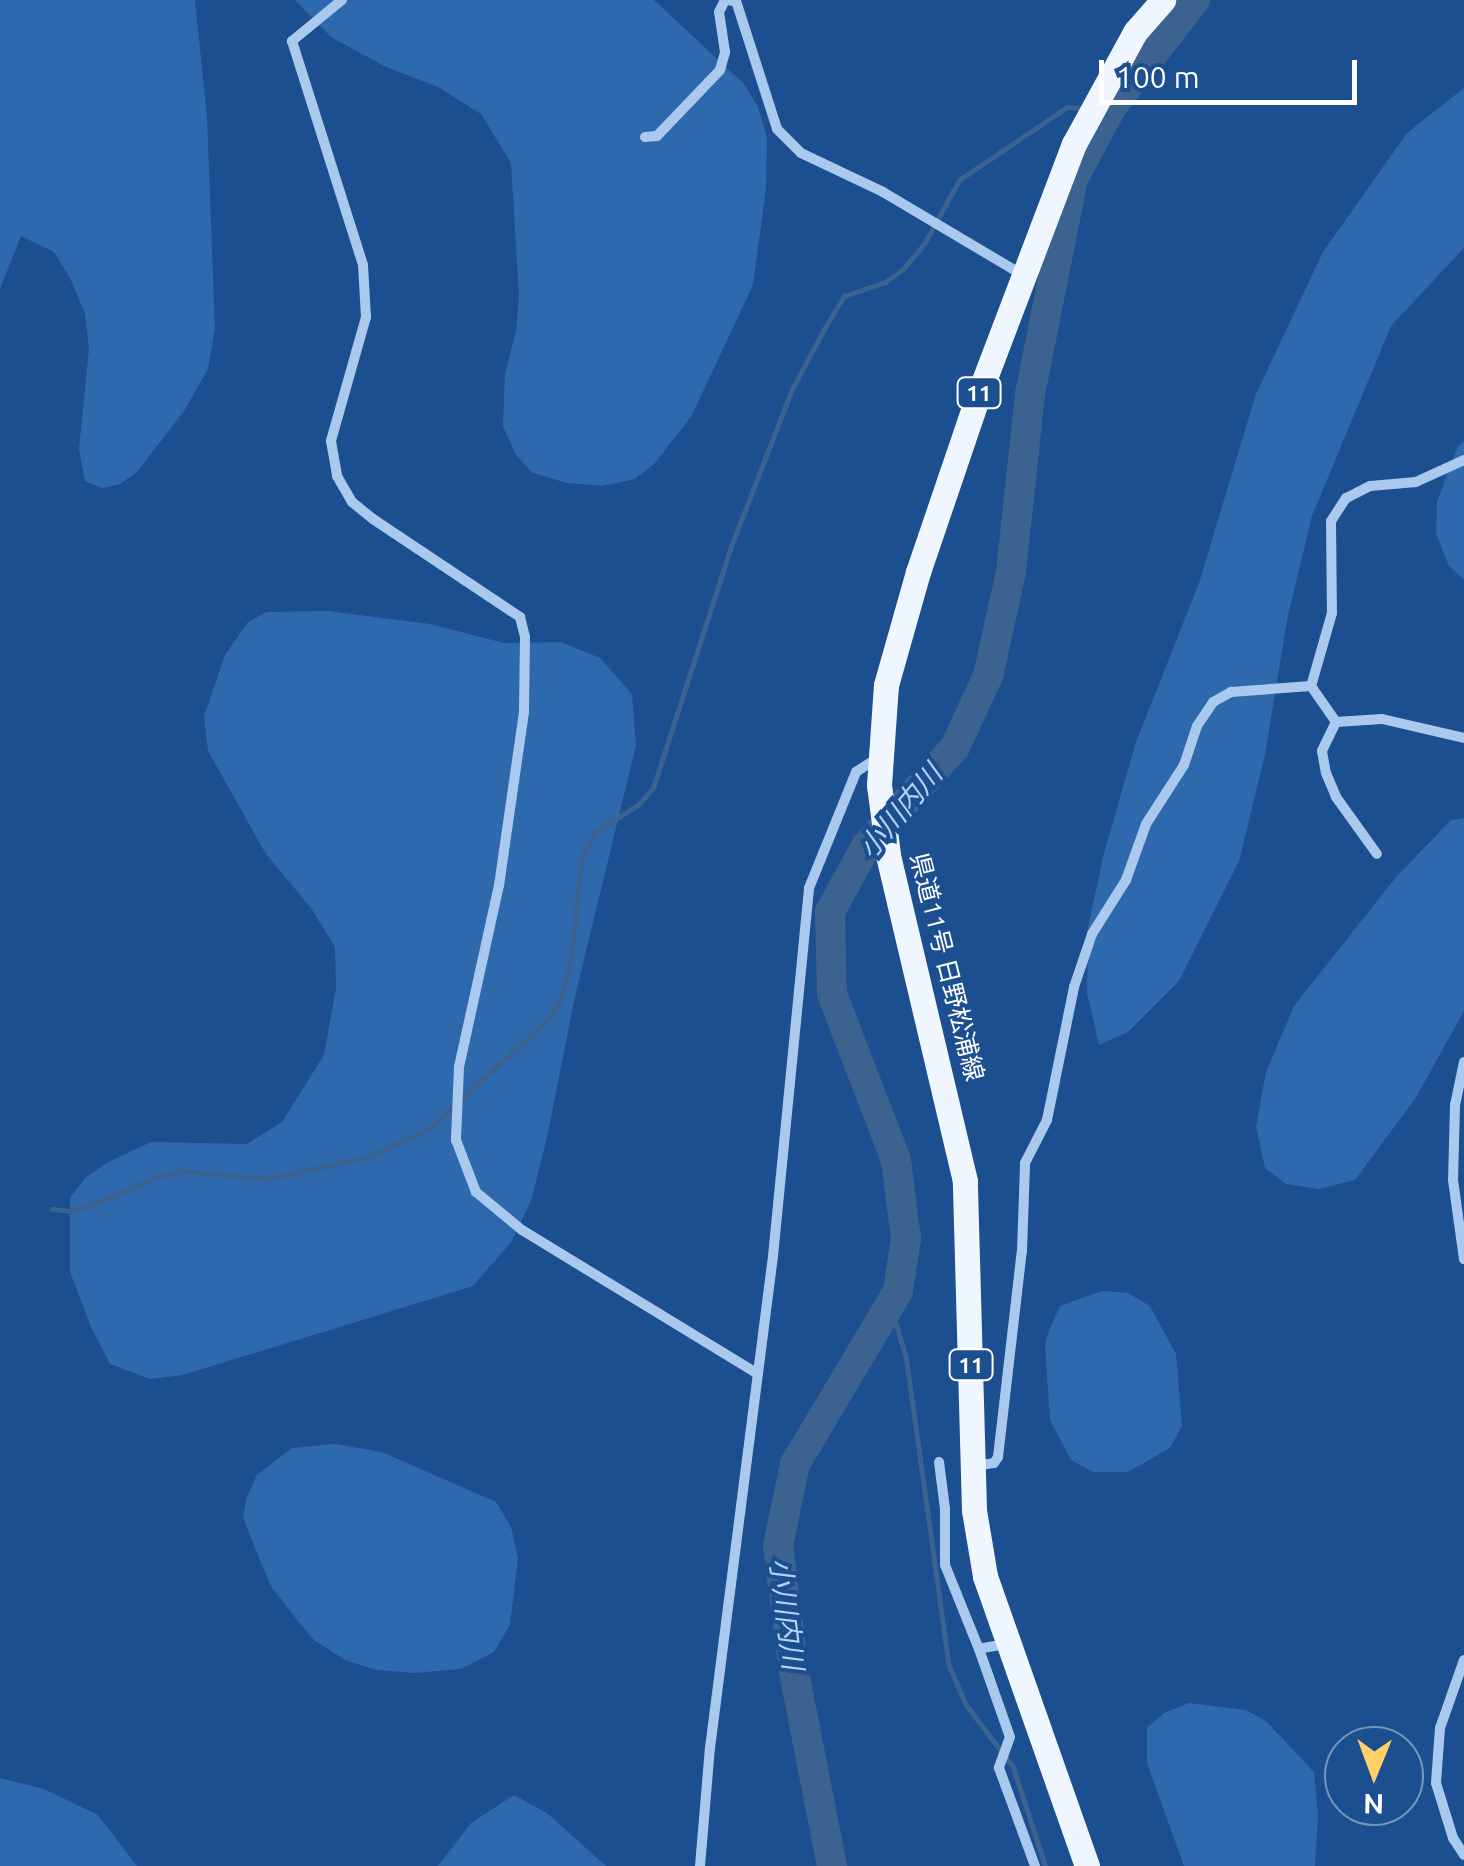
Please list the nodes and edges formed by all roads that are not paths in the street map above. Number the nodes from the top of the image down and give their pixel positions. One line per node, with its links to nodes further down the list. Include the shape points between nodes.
1 (342, 0): 13 (street, via 292,40 362,265 366,317 330,441 337,476 352,502 374,519 520,616 525,637 524,712 499,884 458,1068 456,1140 476,1192 522,1230)
2 (1163, 0): 4 (main road, 県道11号 日野松浦線 / 11, via 1135,32 1096,98)
3 (645, 137): 4 (street, via 656,136 720,70 720,12 726,0 736,2 776,129 801,153 883,192)
4 (1024, 276): 9 (main road, 県道11号 日野松浦線 / 11, via 918,572 886,685)
5 (1464, 460): 6 (street, via 1416,482 1370,486 1346,498 1330,521 1332,613)
6 (1311, 686): 7 (street); 15 (street, via 1231,692 1213,702 1146,824 1126,880 1092,934 1074,987 1047,1120 1025,1164 998,1457)
7 (1336, 722): 8 (street, via 1382,719); 10 (street, via 1322,751 1326,773)
8 (1464, 738)
9 (880, 756): 13 (street, via 856,772 809,888); 15 (main road, 県道11号 日野松浦線 / 11, via 888,854 965,1181)
10 (1377, 854)
11 (1464, 1062): 12 (street, via 1453,1180)
12 (1464, 1259)
13 (758, 1374): 20 (street)
14 (938, 1462): 17 (street, via 946,1565)
15 (973, 1466): 16 (main road, 県道11号 日野松浦線 / 11, via 985,1576)
16 (1006, 1644): 17 (street); 22 (main road, 県道11号 日野松浦線 / 11)
17 (980, 1649): 21 (street, via 1010,1737 998,1768)
18 (1464, 1660): 19 (street, via 1440,1728 1436,1783 1452,1838)
19 (1464, 1854)
20 (700, 1866)
21 (1035, 1866)
22 (1087, 1866)

